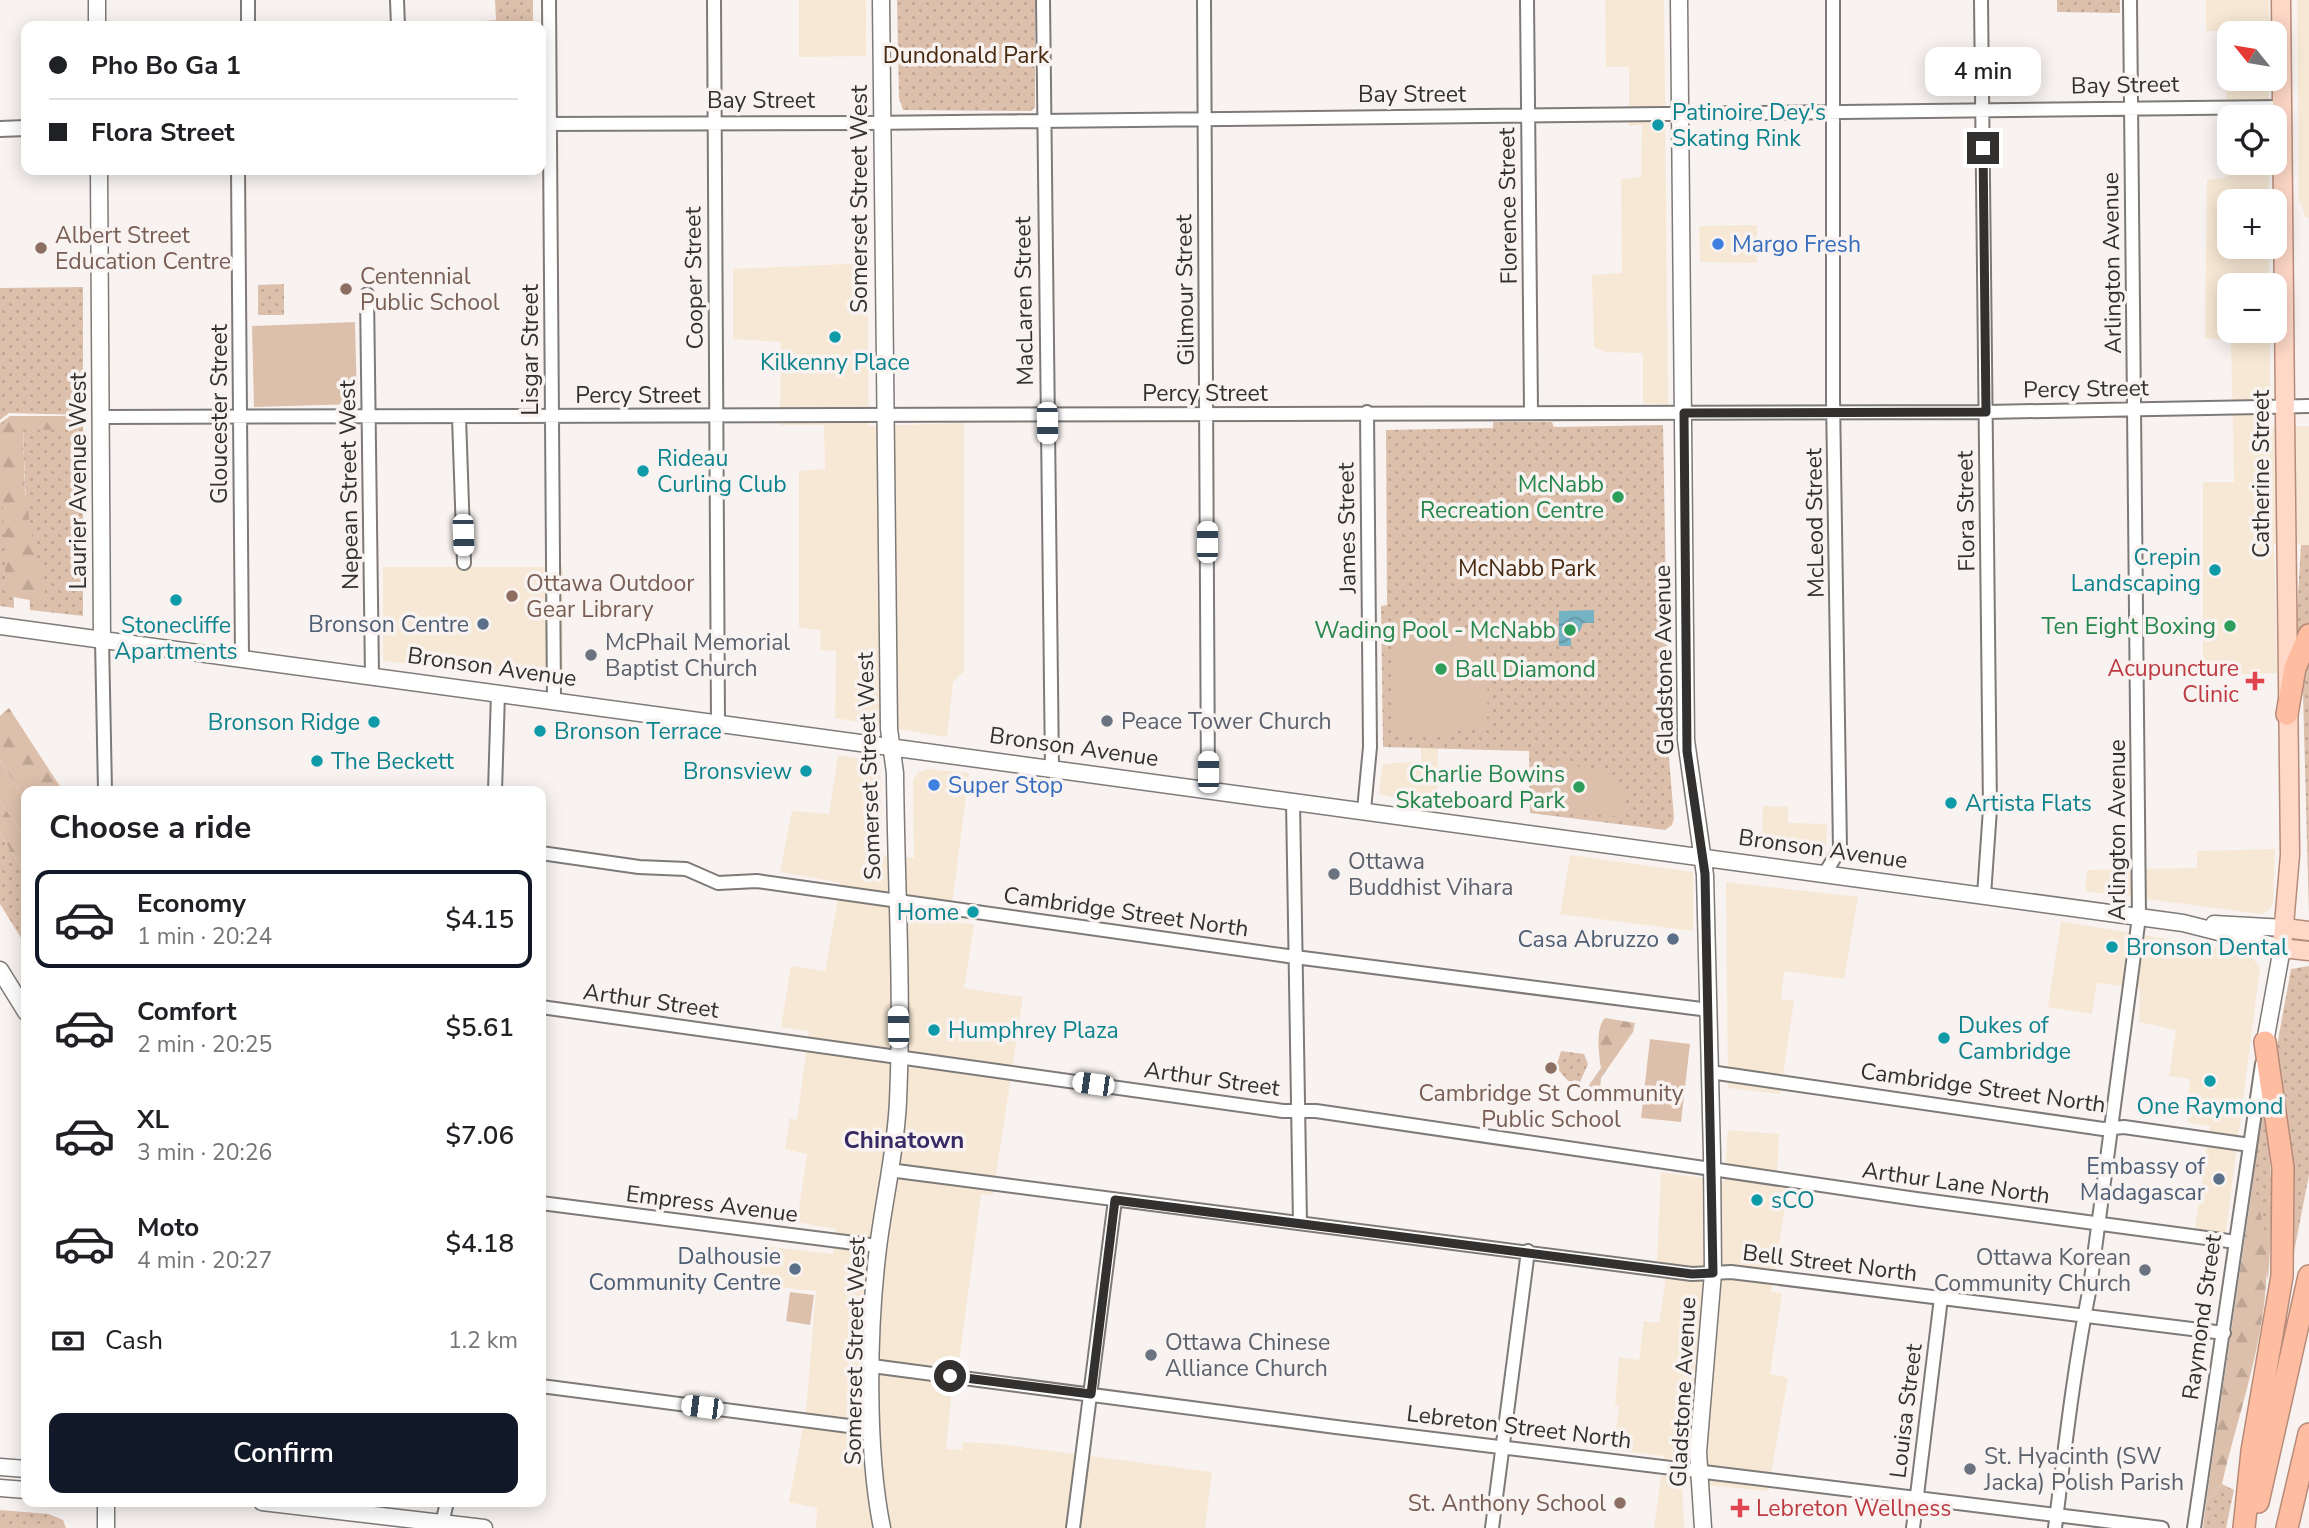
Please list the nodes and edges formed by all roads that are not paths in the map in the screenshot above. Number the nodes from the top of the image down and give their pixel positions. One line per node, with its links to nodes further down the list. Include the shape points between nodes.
1 (97, 0): 15 (main road)
2 (248, 0): 16 (street)
3 (397, 0): 17 (street)
4 (549, 0): 18 (street, Lisgar Street)
5 (713, 0): 28 (street, Cooper Street)
6 (881, 0): 29 (main road, Somerset Street West)
7 (1043, 0): 27 (street, MacLaren Street)
8 (1204, 0): 26 (street, Gilmour Street)
9 (1527, 0): 25 (street, Florence Street)
10 (1679, 0): 23 (main road, Gladstone Avenue)
11 (1833, 0): 24 (street, McLeod Street)
12 (1981, 0): 22 (street, Flora Street)
13 (2130, 0): 21 (street, Arlington Avenue)
14 (2281, 0): 19 (main road, Catherine Street)
15 (97, 21)
16 (248, 21)
17 (398, 21)
18 (546, 93)
19 (2283, 105)
20 (2217, 107): 21 (street, Bay Street)
21 (2131, 108): 22 (street, Bay Street); 39 (street, Arlington Avenue)
22 (1982, 110): 24 (street, Bay Street); 44 (street, Flora Street)
23 (1681, 112): 24 (street, Bay Street); 25 (street, Bay Street); 45 (main road, Gladstone Avenue)
24 (1834, 112): 43 (street, McLeod Street)
25 (1527, 116): 26 (street, Bay Street); 40 (street, Florence Street)
26 (1204, 119): 27 (street, Bay Street); 46 (street, Gilmour Street)
27 (1043, 121): 29 (street, Bay Street); 48 (street, MacLaren Street)
28 (714, 123): 29 (street, Bay Street); 30 (street, Bay Street); 49 (street, Cooper Street)
29 (882, 123): 47 (main road, Somerset Street West)
30 (546, 124)
31 (21, 128): 32 (street)
32 (0, 129)
33 (546, 166): 53 (street, Lisgar Street)
34 (99, 175): 50 (main road, Laurier Avenue West)
35 (238, 175): 54 (street, Gloucester Street)
36 (2283, 175): 41 (main road, Catherine Street)
37 (366, 294): 51 (street, Nepean Street West)
38 (2309, 406): 41 (street, Percy Street)
39 (2135, 409): 41 (street, Percy Street); 44 (street, Percy Street); 77 (street, Arlington Avenue)
40 (1531, 411): 42 (street, Percy Street); 45 (street, Percy Street)
41 (2285, 411): 63 (main road, Catherine Street)
42 (1367, 412): 46 (street, Percy Street); 71 (street, James Street, via 1370,747)
43 (1834, 412): 44 (street, Percy Street); 45 (street, Percy Street); 74 (street, McLeod Street, via 1840,849)
44 (1986, 412): 75 (street, Flora Street, via 1990,808)
45 (1684, 413): 73 (main road, Gladstone Avenue, via 1687,760)
46 (1206, 414): 48 (street, Percy Street); 69 (street, Gilmour Street)
47 (883, 415): 48 (street, Percy Street); 49 (street, Percy Street); 65 (main road, Somerset Street West)
48 (1047, 415): 66 (street, MacLaren Street)
49 (718, 416): 53 (street, Percy Street); 64 (street, Cooper Street)
50 (100, 417): 54 (street, Percy Street); 58 (main road, Laurier Avenue West)
51 (370, 417): 52 (street, Percy Street); 54 (street, Percy Street); 60 (street, Nepean Street West)
52 (459, 417): 53 (street, Percy Street); 55 (street)
53 (552, 417): 62 (street, Lisgar Street)
54 (240, 418): 59 (street, Gloucester Street)
55 (464, 562)
56 (0, 626): 58 (main road, Bronson Avenue)
57 (2309, 635): 63 (highway, via 2295,668)
58 (102, 639): 59 (main road, Bronson Avenue); 67 (street, Laurier Avenue West)
59 (242, 658): 60 (main road, Bronson Avenue)
60 (372, 676): 61 (main road, Bronson Avenue)
61 (498, 693): 62 (main road, Bronson Avenue); 68 (street)
62 (554, 701): 64 (main road, Bronson Avenue)
63 (2287, 714): 79 (main road, Catherine Street, via 2290,855)
64 (718, 723): 65 (main road, Bronson Avenue)
65 (890, 746): 66 (main road, Bronson Avenue); 76 (main road, Somerset Street West, via 895,772)
66 (1052, 769): 69 (main road, Bronson Avenue)
67 (105, 786)
68 (495, 786)
69 (1208, 790): 70 (main road, Bronson Avenue)
70 (1293, 802): 71 (main road, Bronson Avenue); 83 (street)
71 (1364, 810): 73 (main road, Bronson Avenue)
72 (546, 854): 76 (street, Cambridge Street North, via 686,869 712,881 757,881)
73 (1703, 857): 74 (main road, Bronson Avenue); 87 (main road, Gladstone Avenue)
74 (1825, 873): 75 (main road, Bronson Avenue)
75 (1984, 895): 77 (main road, Bronson Avenue)
76 (895, 901): 83 (street, Cambridge Street North); 89 (main road, Somerset Street West)
77 (2139, 917): 78 (main road, Bronson Avenue); 92 (street, Arlington Avenue)
78 (2183, 923): 79 (main road, Bronson Avenue); 81 (main road, Bronson Avenue)
79 (2285, 928): 80 (main road, Bronson Avenue); 81 (main road, Catherine Street)
80 (2309, 931)
81 (2282, 947): 82 (main road, Bronson Avenue); 88 (main road, Raymond Street)
82 (2309, 951)
83 (1295, 957): 87 (street, Cambridge Street North); 91 (street)
84 (0, 970): 85 (main road)
85 (21, 1004)
86 (546, 1008): 89 (street, Arthur Street)
87 (1709, 1010): 90 (main road, Gladstone Avenue)
88 (2265, 1042): 93 (street, Raymond Street); 135 (highway, via 2283,1168 2282,1276 2252,1451)
89 (898, 1056): 91 (street, Arthur Street); 95 (main road, Somerset Street West)
90 (1710, 1072): 92 (street, Cambridge Street North); 94 (main road, Gladstone Avenue)
91 (1301, 1110): 94 (street, Arthur Street); 98 (street)
92 (2113, 1127): 93 (street, Cambridge Street North); 99 (street, Arlington Avenue)
93 (2250, 1145): 100 (street, Raymond Street)
94 (1712, 1169): 99 (street, Arthur Lane North); 103 (main road, Gladstone Avenue)
95 (889, 1170): 96 (street, Bell Street North); 101 (main road, Somerset Street West)
96 (1115, 1200): 98 (street, Bell Street North); 110 (street)
97 (546, 1204): 101 (street, Empress Avenue)
98 (1300, 1223): 102 (street, Bell Street North)
99 (2099, 1223): 100 (street, Arthur Lane North); 106 (street, Arlington Avenue)
100 (2236, 1242): 107 (street, Raymond Street)
101 (878, 1246): 108 (main road, Somerset Street West)
102 (1528, 1251): 103 (street, Bell Street North); 113 (street)
103 (1713, 1273): 105 (street, Bell Street North); 116 (main road, Gladstone Avenue)
104 (2309, 1276): 136 (highway)
105 (1941, 1298): 106 (street, Bell Street North); 119 (street, Louisa Street)
106 (2084, 1317): 107 (street, Bell Street North); 123 (street, Arlington Avenue)
107 (2224, 1334): 134 (street, Raymond Street)
108 (872, 1366): 110 (street, Lebreton Street North); 111 (main road, Somerset Street West)
109 (546, 1387): 111 (street)
110 (1091, 1394): 113 (street, Lebreton Street North); 128 (street)
111 (872, 1429): 127 (main road, Somerset Street West, via 874,1479)
112 (2309, 1434): 137 (highway)
113 (1503, 1446): 116 (street, Lebreton Street North); 129 (street)
114 (0, 1467): 115 (main road)
115 (21, 1469)
116 (1698, 1470): 119 (street, Lebreton Street North); 130 (main road, Gladstone Avenue)
117 (0, 1488): 118 (main road)
118 (21, 1490)
119 (1917, 1497): 123 (street, Lebreton Street North); 131 (street, Louisa Street)
120 (106, 1507): 125 (main road)
121 (301, 1507): 124 (main road)
122 (446, 1507): 124 (street)
123 (2056, 1514): 132 (street, Arlington Avenue); 133 (street, Lebreton Street North)
124 (442, 1525): 126 (main road)
125 (106, 1528)
126 (484, 1528)
127 (883, 1528)
128 (1073, 1528)
129 (1492, 1528)
130 (1703, 1528)
131 (1913, 1528)
132 (2054, 1528)
133 (2162, 1528)
134 (2194, 1528)
135 (2244, 1528)
136 (2252, 1528)
137 (2287, 1528)

